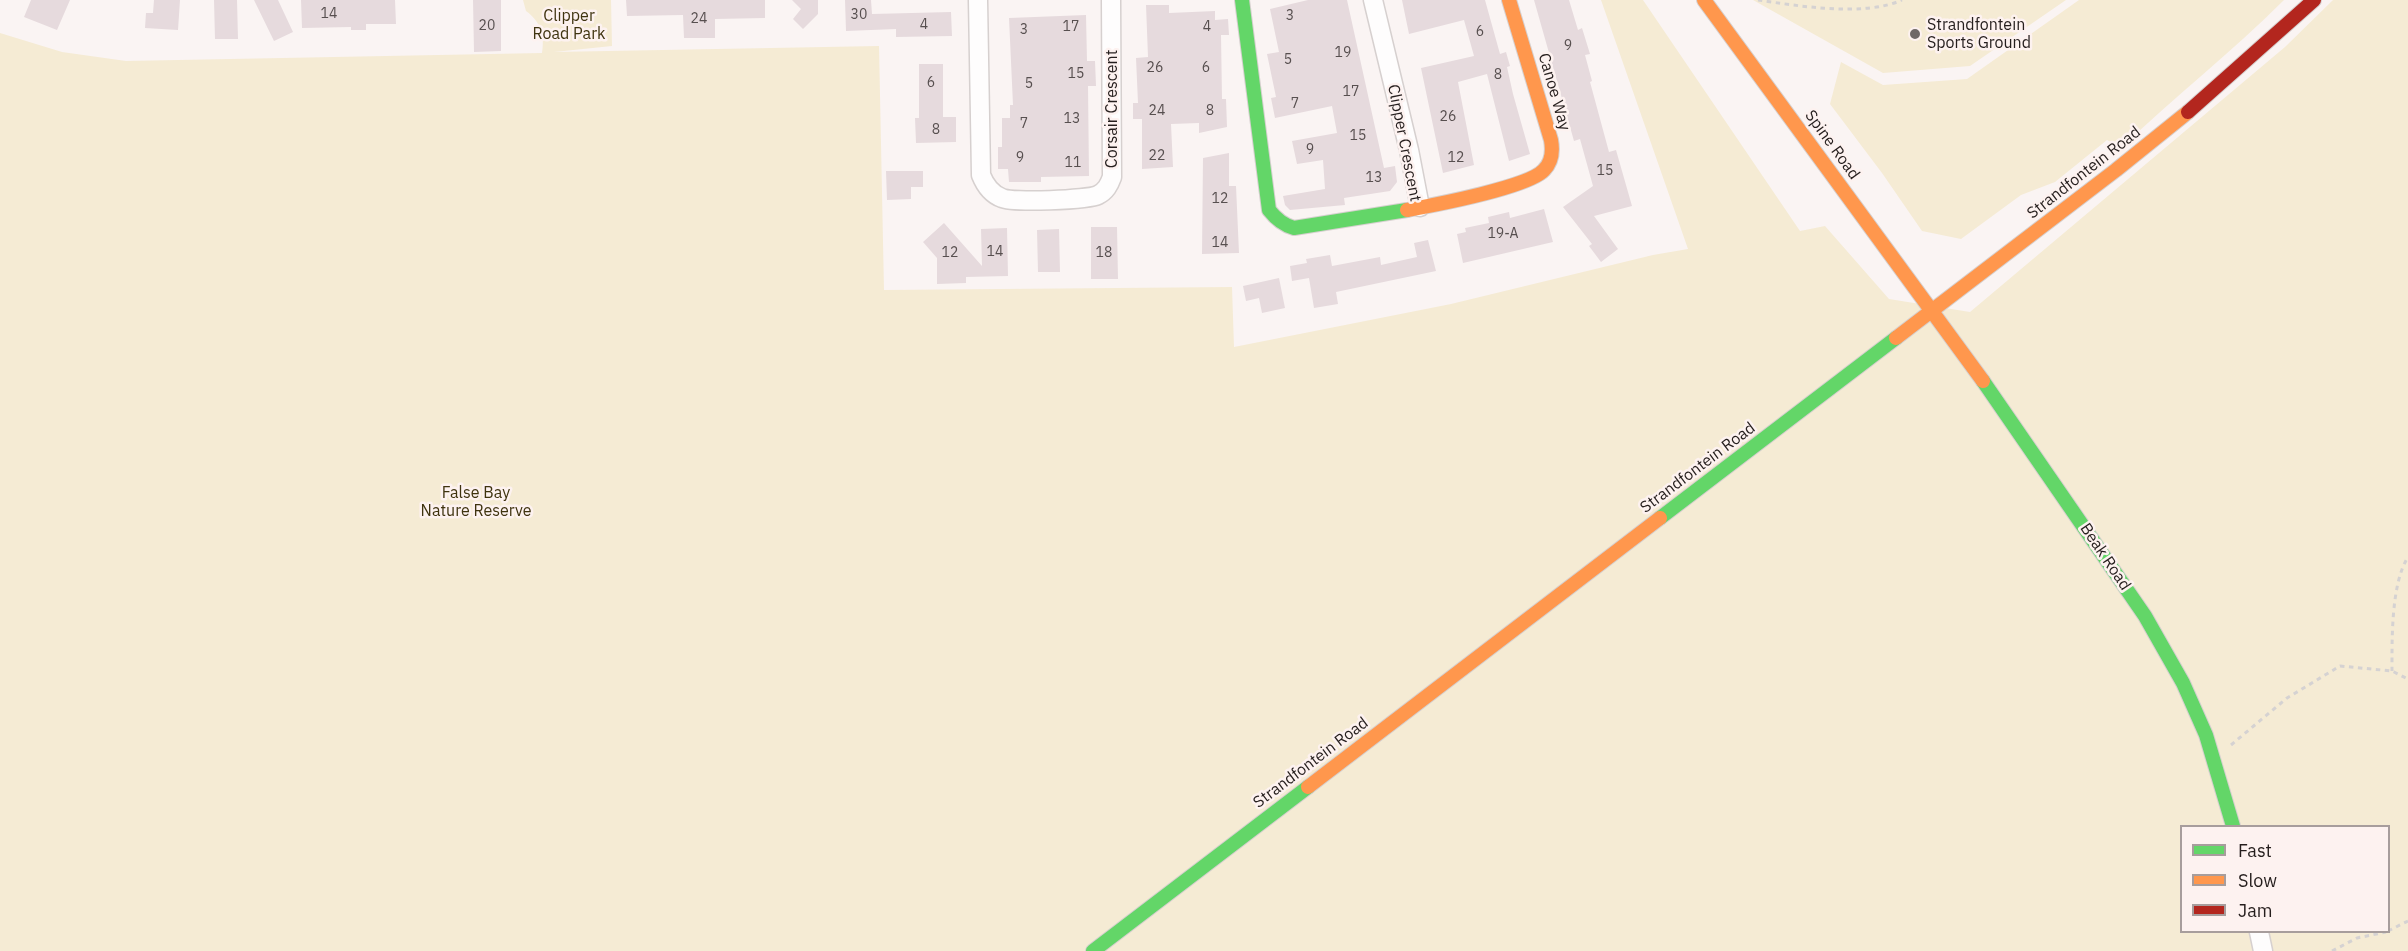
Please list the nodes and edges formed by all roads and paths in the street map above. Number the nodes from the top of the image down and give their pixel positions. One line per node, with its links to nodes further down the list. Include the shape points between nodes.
1 (978, 0): 2 (street, Corsair Crescent, via 981,175 992,193 1006,200 1091,198 1109,184)
2 (1111, 0)
3 (1242, 0): 10 (main road, Clipper Crescent, via 1269,210 1275,219 1294,228)
4 (1373, 0): 10 (street, Clipper Crescent)
5 (1509, 0): 10 (main road, Canoe Way, via 1551,140 1552,160 1544,173 1536,177 1464,199)
6 (1704, 0): 11 (main road, Spine Road)
7 (1758, 0): 8 (path, via 1814,8 1887,7)
8 (1902, 0)
9 (2314, 0): 11 (main road, Strandfontein Road, via 2184,116)
10 (1420, 207)
11 (1933, 310): 15 (main road, Beak Road, via 2145,616 2183,683); 21 (main road, Strandfontein Road)
12 (2408, 557): 13 (path, via 2402,567 2392,624)
13 (2392, 671): 14 (path); 15 (path, via 2340,666 2287,698)
14 (2408, 679)
15 (2214, 759): 16 (main road, Beak Road)
16 (2233, 825)
17 (2408, 921): 18 (path)
18 (2390, 930)
19 (2259, 933): 22 (street)
20 (2380, 933): 23 (path)
21 (1093, 951)
22 (2263, 951)
23 (2332, 951)

